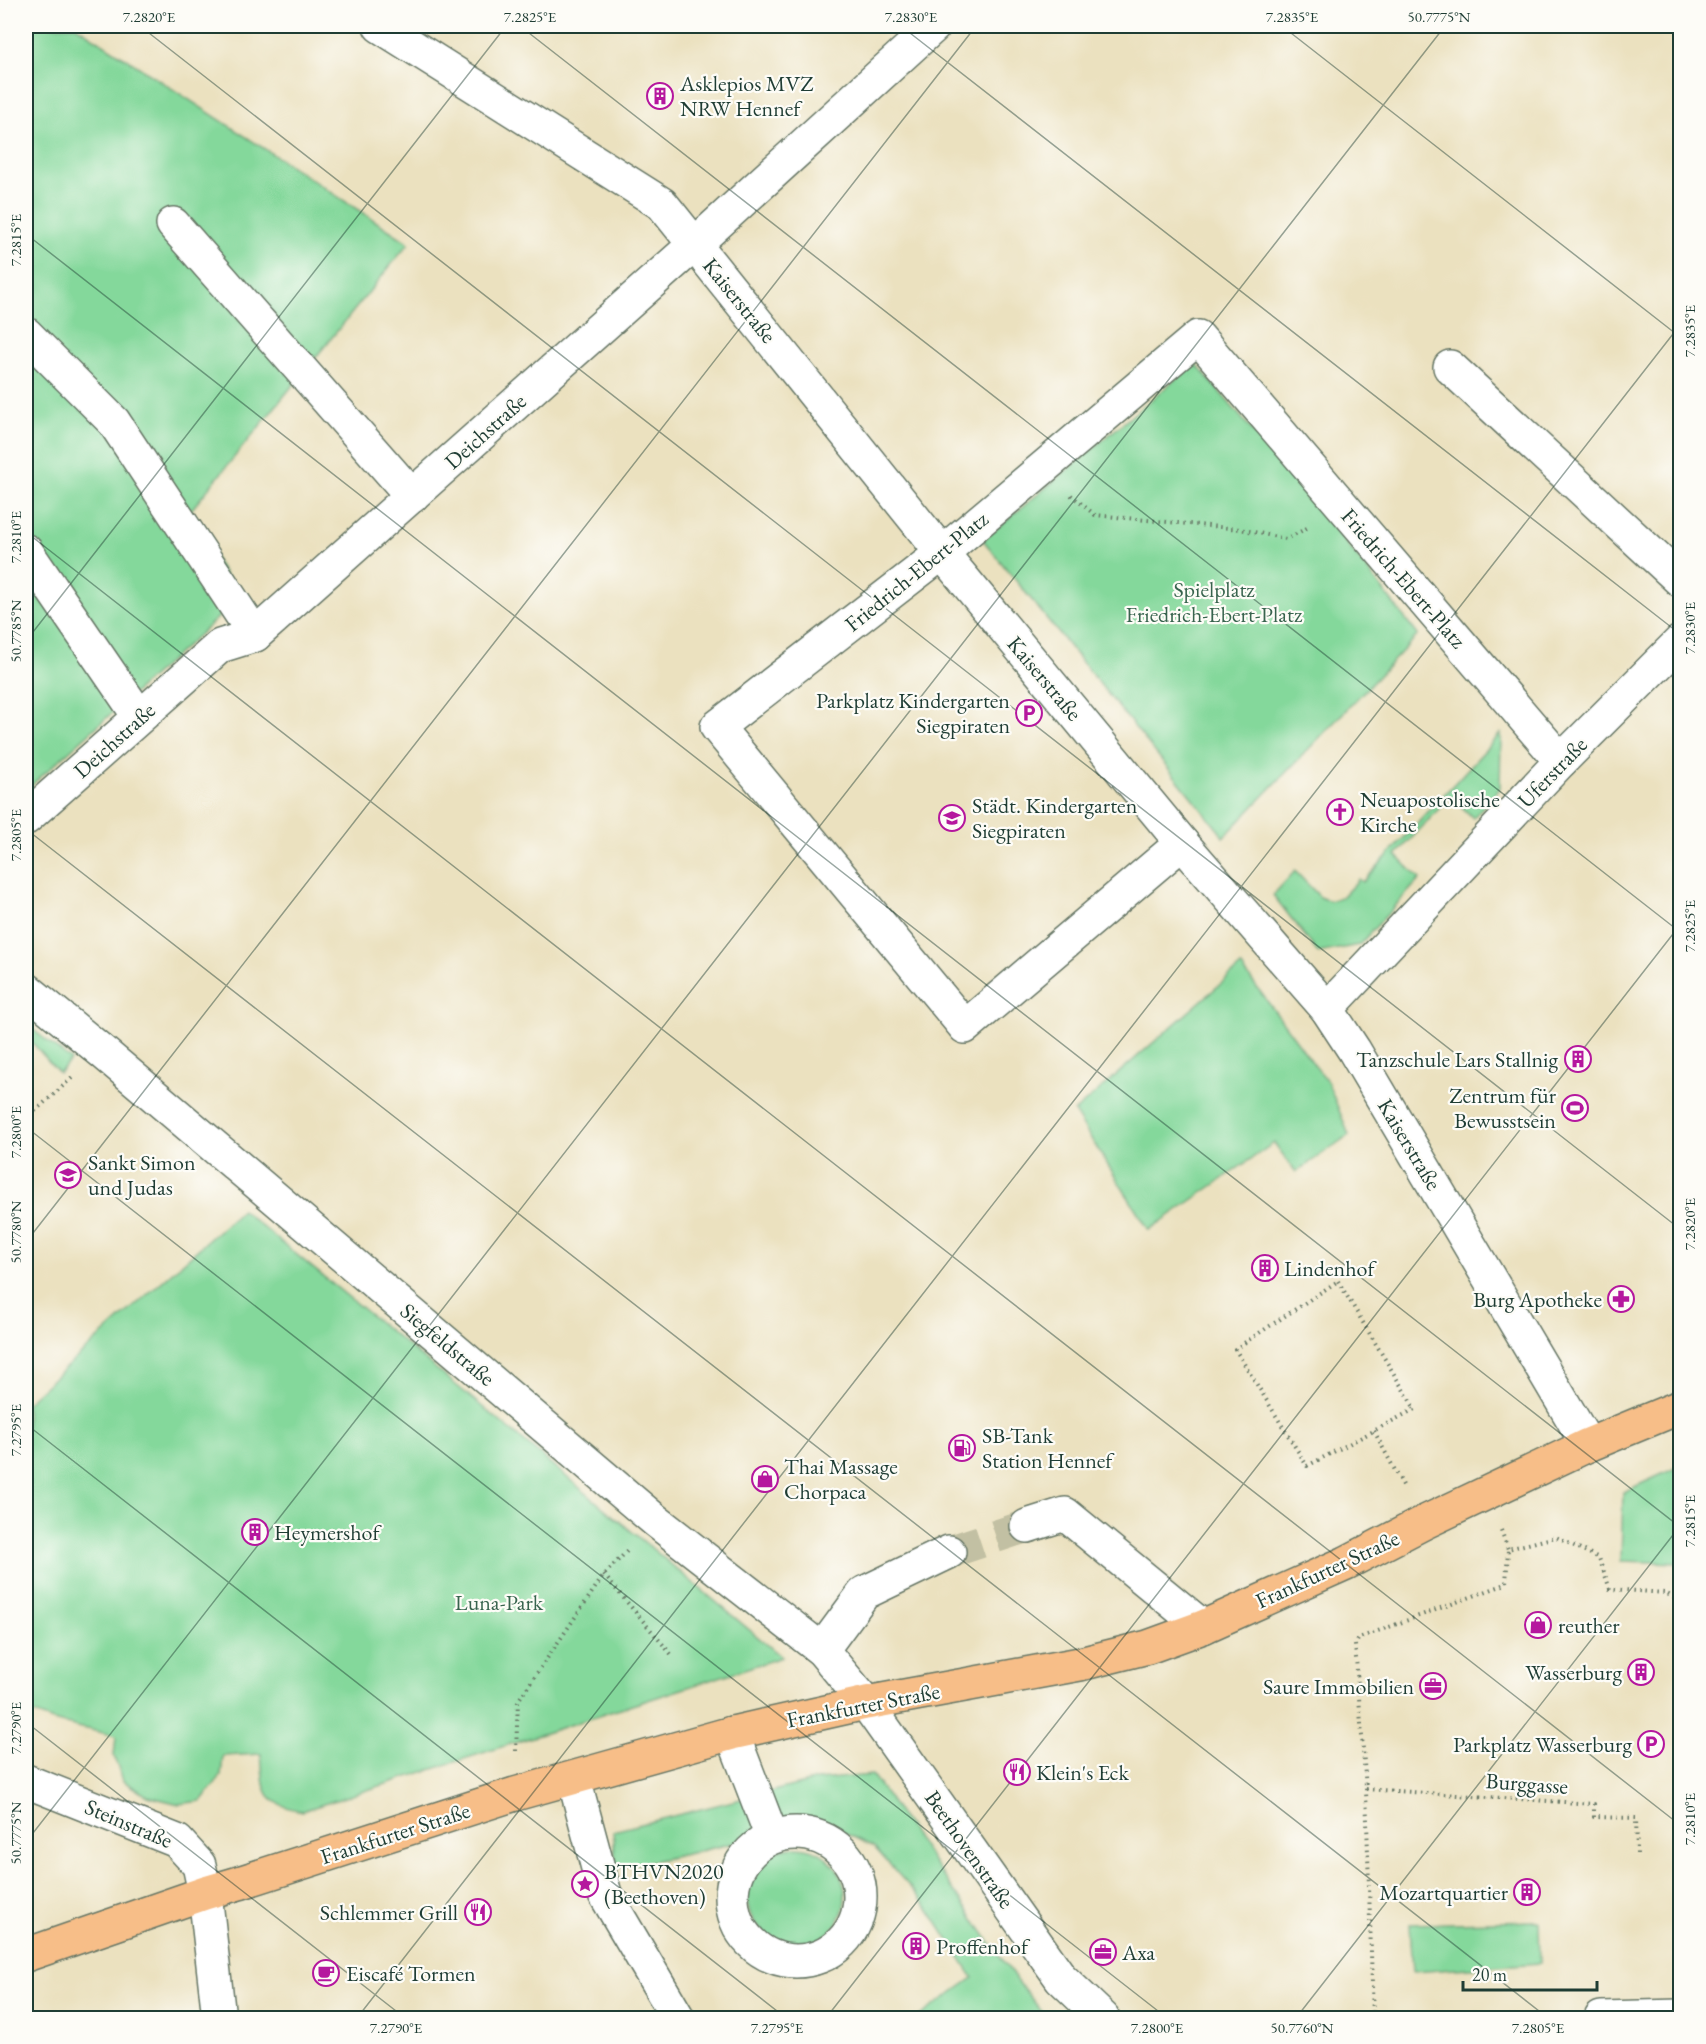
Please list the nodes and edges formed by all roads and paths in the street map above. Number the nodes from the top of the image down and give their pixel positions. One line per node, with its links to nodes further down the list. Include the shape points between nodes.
1 (380, 26): 4 (street, Kaiserstraße, via 662,204)
2 (934, 26): 4 (street, Deichstraße)
3 (172, 224): 8 (street)
4 (695, 244): 8 (street, Deichstraße); 11 (street, Kaiserstraße)
5 (26, 334): 13 (street, via 114,422)
6 (1450, 367): 12 (street)
7 (1040, 470): 9 (path, via 1095,515 1240,528 1286,539); 11 (street, Friedrich-Ebert-Platz); 16 (street, Friedrich-Ebert-Platz, via 1198,337)
8 (412, 496): 13 (street, Deichstraße)
9 (1317, 523)
10 (26, 551): 15 (street)
11 (942, 553): 18 (street, Kaiserstraße); 18 (street, Friedrich-Ebert-Platz, via 717,727 965,1027)
12 (1680, 580)
13 (255, 634): 15 (street, Deichstraße, via 220,646)
14 (1680, 642): 16 (street, Uferstraße)
15 (139, 716): 17 (street, Deichstraße)
16 (1561, 761): 20 (street, Uferstraße)
17 (26, 818)
18 (1182, 843): 20 (street, Kaiserstraße)
19 (26, 989): 21 (street, Siegfeldstraße)
20 (1327, 1009): 25 (street, Kaiserstraße)
21 (105, 1054): 22 (path); 26 (street, Siegfeldstraße)
22 (26, 1119)
23 (1680, 1407): 25 (main road, Frankfurter Straße)
24 (1374, 1431): 24 (path, via 1415,1409 1338,1281 1235,1349 1308,1466); 27 (path)
25 (1588, 1445): 27 (main road, Frankfurter Straße)
26 (656, 1521): 30 (path); 33 (street, Siegfeldstraße)
27 (1423, 1523): 32 (main road, Frankfurter Straße, via 1346,1563)
28 (1027, 1526): 32 (street, via 1065,1514)
29 (949, 1552): 33 (street, via 864,1593)
30 (604, 1575): 34 (path); 40 (path, via 518,1701)
31 (1680, 1600): 39 (path, via 1665,1593 1610,1589 1599,1558 1556,1537 1508,1549 1506,1584 1359,1638 1355,1645)
32 (1203, 1626): 35 (main road, Frankfurter Straße, via 1148,1647 1080,1664)
33 (822, 1650): 35 (street, Siegfeldstraße)
34 (671, 1654)
35 (866, 1703): 36 (main road, Frankfurter Straße); 48 (street, Beethovenstraße, via 1061,1978)
36 (732, 1732): 37 (main road, Frankfurter Straße); 41 (street)
37 (574, 1779): 40 (main road, Frankfurter Straße); 47 (street, via 605,1894)
38 (26, 1781): 43 (street, Steinstraße, via 177,1842 199,1865)
39 (1366, 1789): 42 (path, Burggasse, via 1594,1803 1594,1817 1636,1818); 49 (path)
40 (515, 1794): 43 (main road, Frankfurter Straße)
41 (772, 1837)
42 (1637, 1854)
43 (205, 1893): 44 (main road, Frankfurter Straße); 46 (street, Steinstraße)
44 (26, 1955)
45 (1680, 2016): 50 (street)
46 (219, 2019)
47 (678, 2019)
48 (1102, 2019)
49 (1373, 2019)
50 (1601, 2019)

